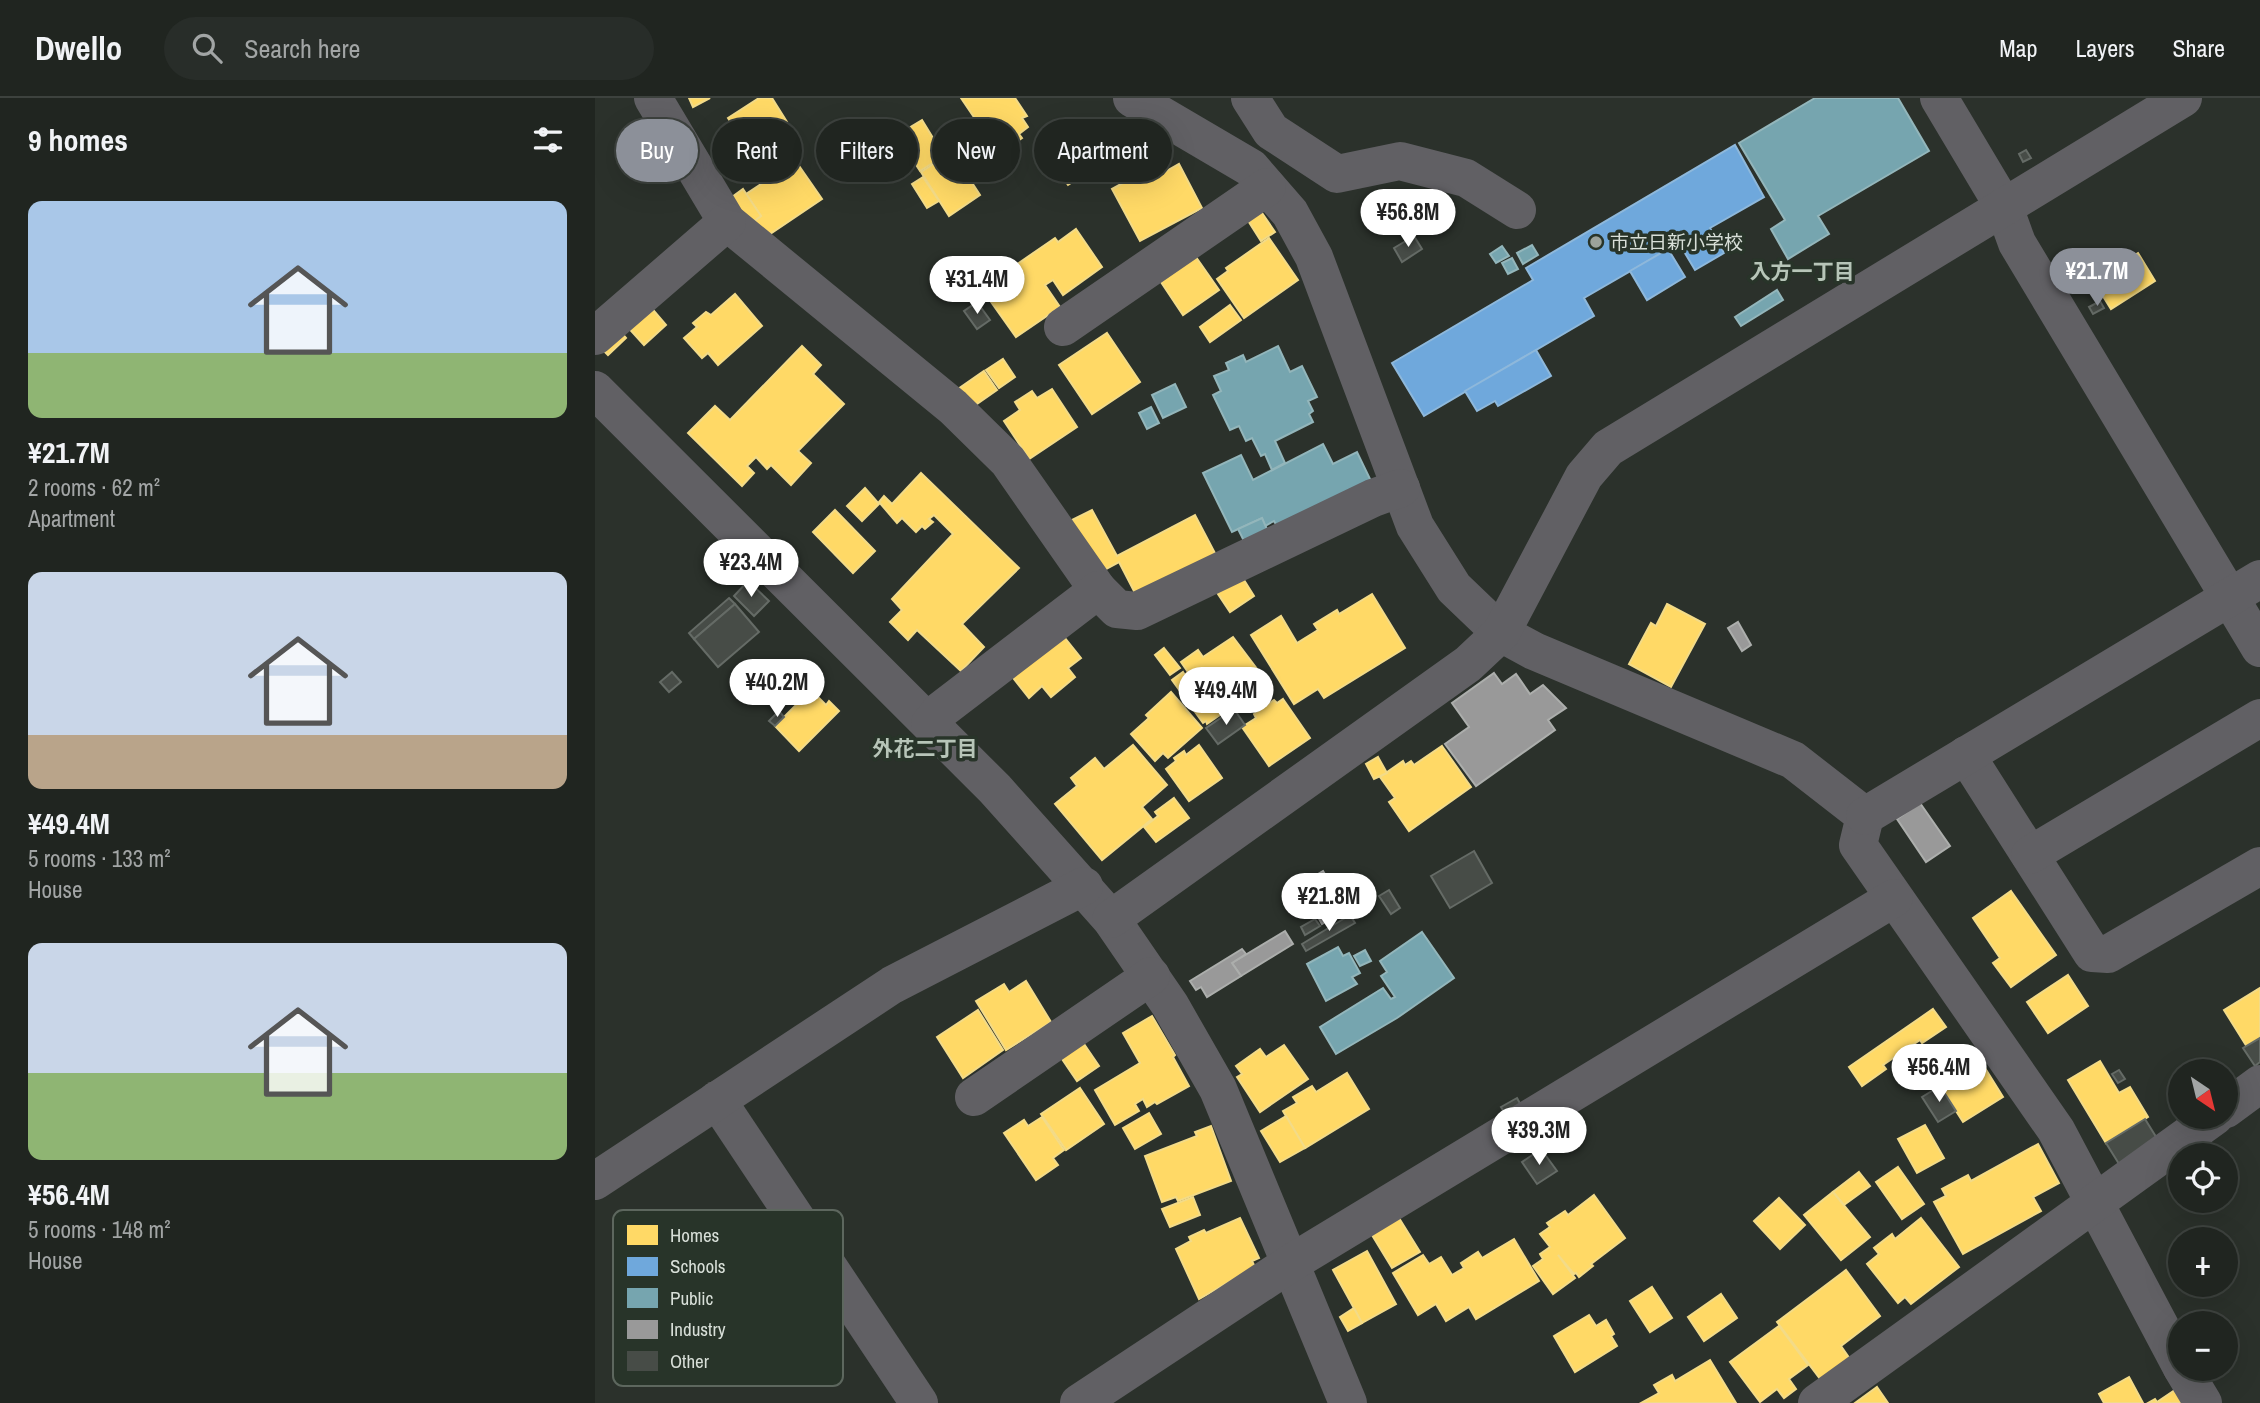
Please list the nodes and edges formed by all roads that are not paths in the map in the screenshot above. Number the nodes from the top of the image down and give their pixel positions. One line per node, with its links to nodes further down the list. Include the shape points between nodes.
1 (653, 98): 10 (street)
2 (1132, 98): 7 (street, via 1251,168)
3 (1250, 98): 6 (street, via 1271,131)
4 (1939, 98): 8 (street)
5 (2183, 98): 8 (street)
6 (1337, 174): 7 (street); 9 (street, via 1400,161 1466,178)
7 (1277, 198): 11 (street); 14 (street, via 1314,257)
8 (2004, 207): 15 (street, via 2017,243); 17 (street, via 1608,448 1584,476)
9 (1517, 210)
10 (727, 222): 12 (street); 16 (street, via 953,407 1008,461)
11 (1063, 327)
12 (595, 336)
13 (595, 390): 20 (street)
14 (1401, 488): 16 (street, via 1137,611 1117,608); 17 (street, via 1415,526 1454,588)
15 (2245, 589): 18 (street); 21 (street)
16 (1098, 590): 20 (street, via 941,710)
17 (1501, 633): 22 (street, via 1793,760); 27 (street, via 1468,664)
18 (2260, 648)
19 (2260, 718): 23 (street)
20 (930, 724): 25 (street)
21 (1966, 755): 22 (street); 23 (street)
22 (1865, 816): 26 (street, via 1858,845)
23 (2029, 855): 24 (street, via 2092,953 2108,954)
24 (2260, 866)
25 (1084, 886): 27 (street); 31 (street, via 892,985)
26 (1894, 898): 35 (street, via 2056,1130); 37 (street)
27 (1111, 919): 28 (street)
28 (1151, 976): 30 (street); 37 (street, via 1218,1089)
29 (2260, 1084): 32 (street)
30 (974, 1097)
31 (717, 1100): 34 (street); 36 (street)
32 (2238, 1100)
33 (2198, 1129): 35 (street)
34 (595, 1181)
35 (2096, 1205): 39 (street); 44 (street)
36 (790, 1210)
37 (1291, 1263): 42 (street); 43 (street)
38 (843, 1289): 41 (street)
39 (2168, 1342)
40 (2190, 1381): 45 (street)
41 (919, 1403)
42 (1079, 1403)
43 (1348, 1403)
44 (1817, 1403)
45 (2203, 1403)

